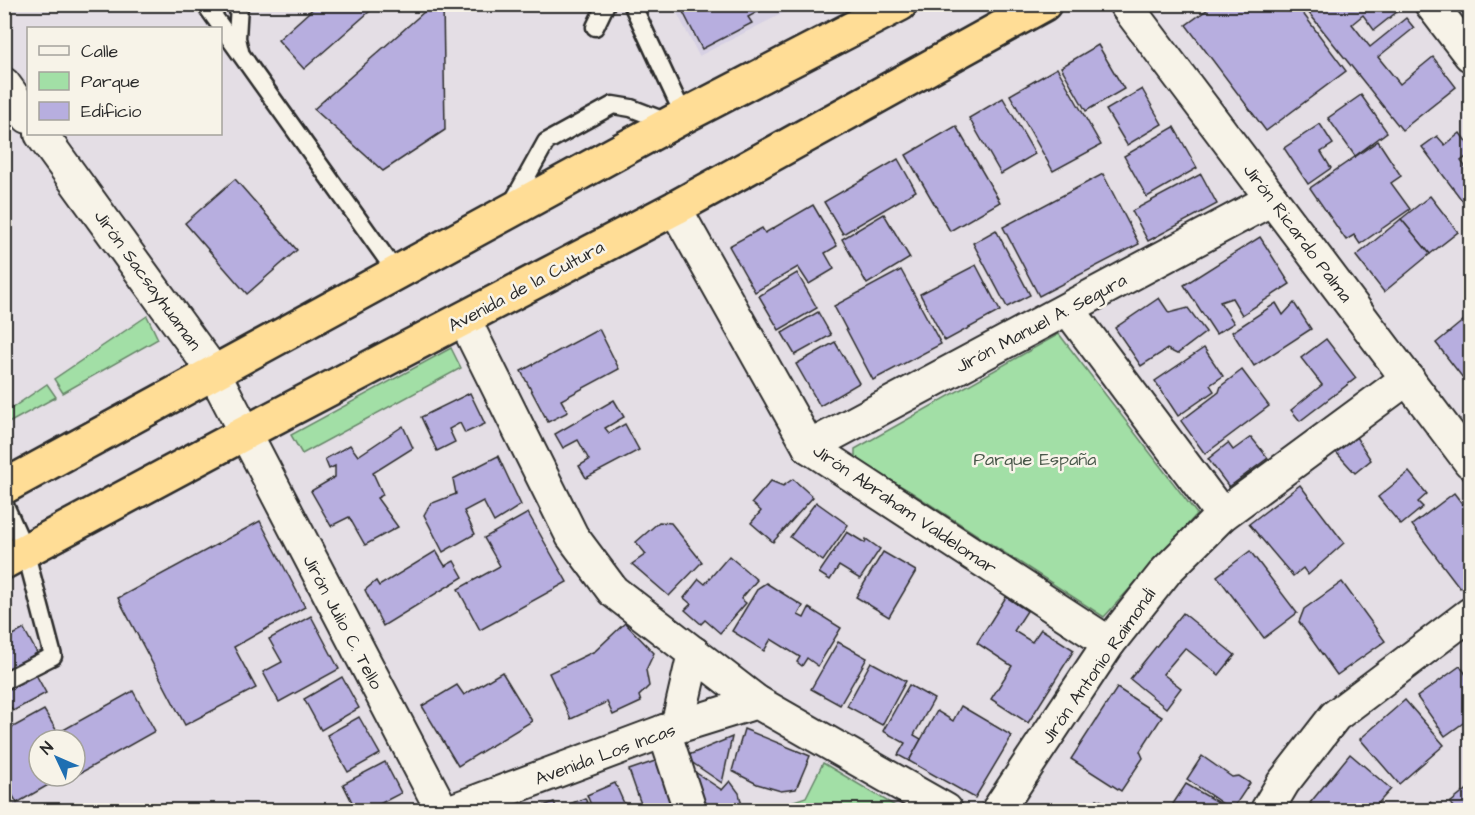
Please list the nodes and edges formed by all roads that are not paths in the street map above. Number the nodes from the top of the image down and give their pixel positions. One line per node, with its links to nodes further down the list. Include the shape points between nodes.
1 (205, 4): 9 (lane)
2 (239, 4): 12 (lane, via 237,38)
3 (606, 4): 10 (lane)
4 (632, 4): 16 (lane)
5 (900, 4): 16 (highway)
6 (1044, 4): 19 (highway, Avenida de la Cultura)
7 (1431, 4): 13 (street)
8 (1126, 5): 18 (street, Jirón Ricardo Palma)
9 (221, 27)
10 (595, 27)
11 (222, 28): 12 (lane)
12 (241, 55): 21 (lane)
13 (1470, 55)
14 (4, 84): 15 (street)
15 (27, 116)
16 (677, 120): 20 (highway); 20 (lane, via 613,105 546,142)
17 (42, 135): 24 (street, Jirón Sacsayhuaman)
18 (1272, 199): 22 (street, Jirón Manuel A. Segura); 25 (street, Jirón Ricardo Palma)
19 (675, 208): 23 (highway, Avenida de la Cultura); 27 (street, Jirón Abraham Valdelomar)
20 (507, 212): 21 (highway)
21 (396, 272): 24 (highway)
22 (1068, 309): 27 (street, Jirón Manuel A. Segura); 31 (street)
23 (464, 318): 26 (highway, Avenida de la Cultura); 35 (street, via 572,536 613,591)
24 (213, 371): 26 (street, Jirón Sacsayhuaman); 29 (highway)
25 (1408, 378): 28 (street, Jirón Ricardo Palma); 31 (street, Jirón Antonio Raimondi)
26 (245, 433): 32 (highway, Avenida de la Cultura); 39 (street, Jirón Julio C. Tello)
27 (809, 447): 34 (street, Jirón Abraham Valdelomar)
28 (1470, 462)
29 (4, 487)
30 (4, 503): 32 (lane)
31 (1222, 515): 34 (street, Jirón Antonio Raimondi, via 1167,570)
32 (15, 556): 36 (lane, via 53,656)
33 (1470, 614): 44 (street, via 1335,716)
34 (1110, 643): 43 (street, Jirón Antonio Raimondi)
35 (694, 653): 37 (street); 38 (street)
36 (4, 681)
37 (758, 702): 38 (street, Avenida Los Incas); 42 (street)
38 (671, 729): 40 (street, Avenida Los Incas); 41 (street)
39 (442, 810)
40 (453, 810)
41 (690, 810)
42 (946, 810)
43 (998, 810)
44 (1267, 810)

